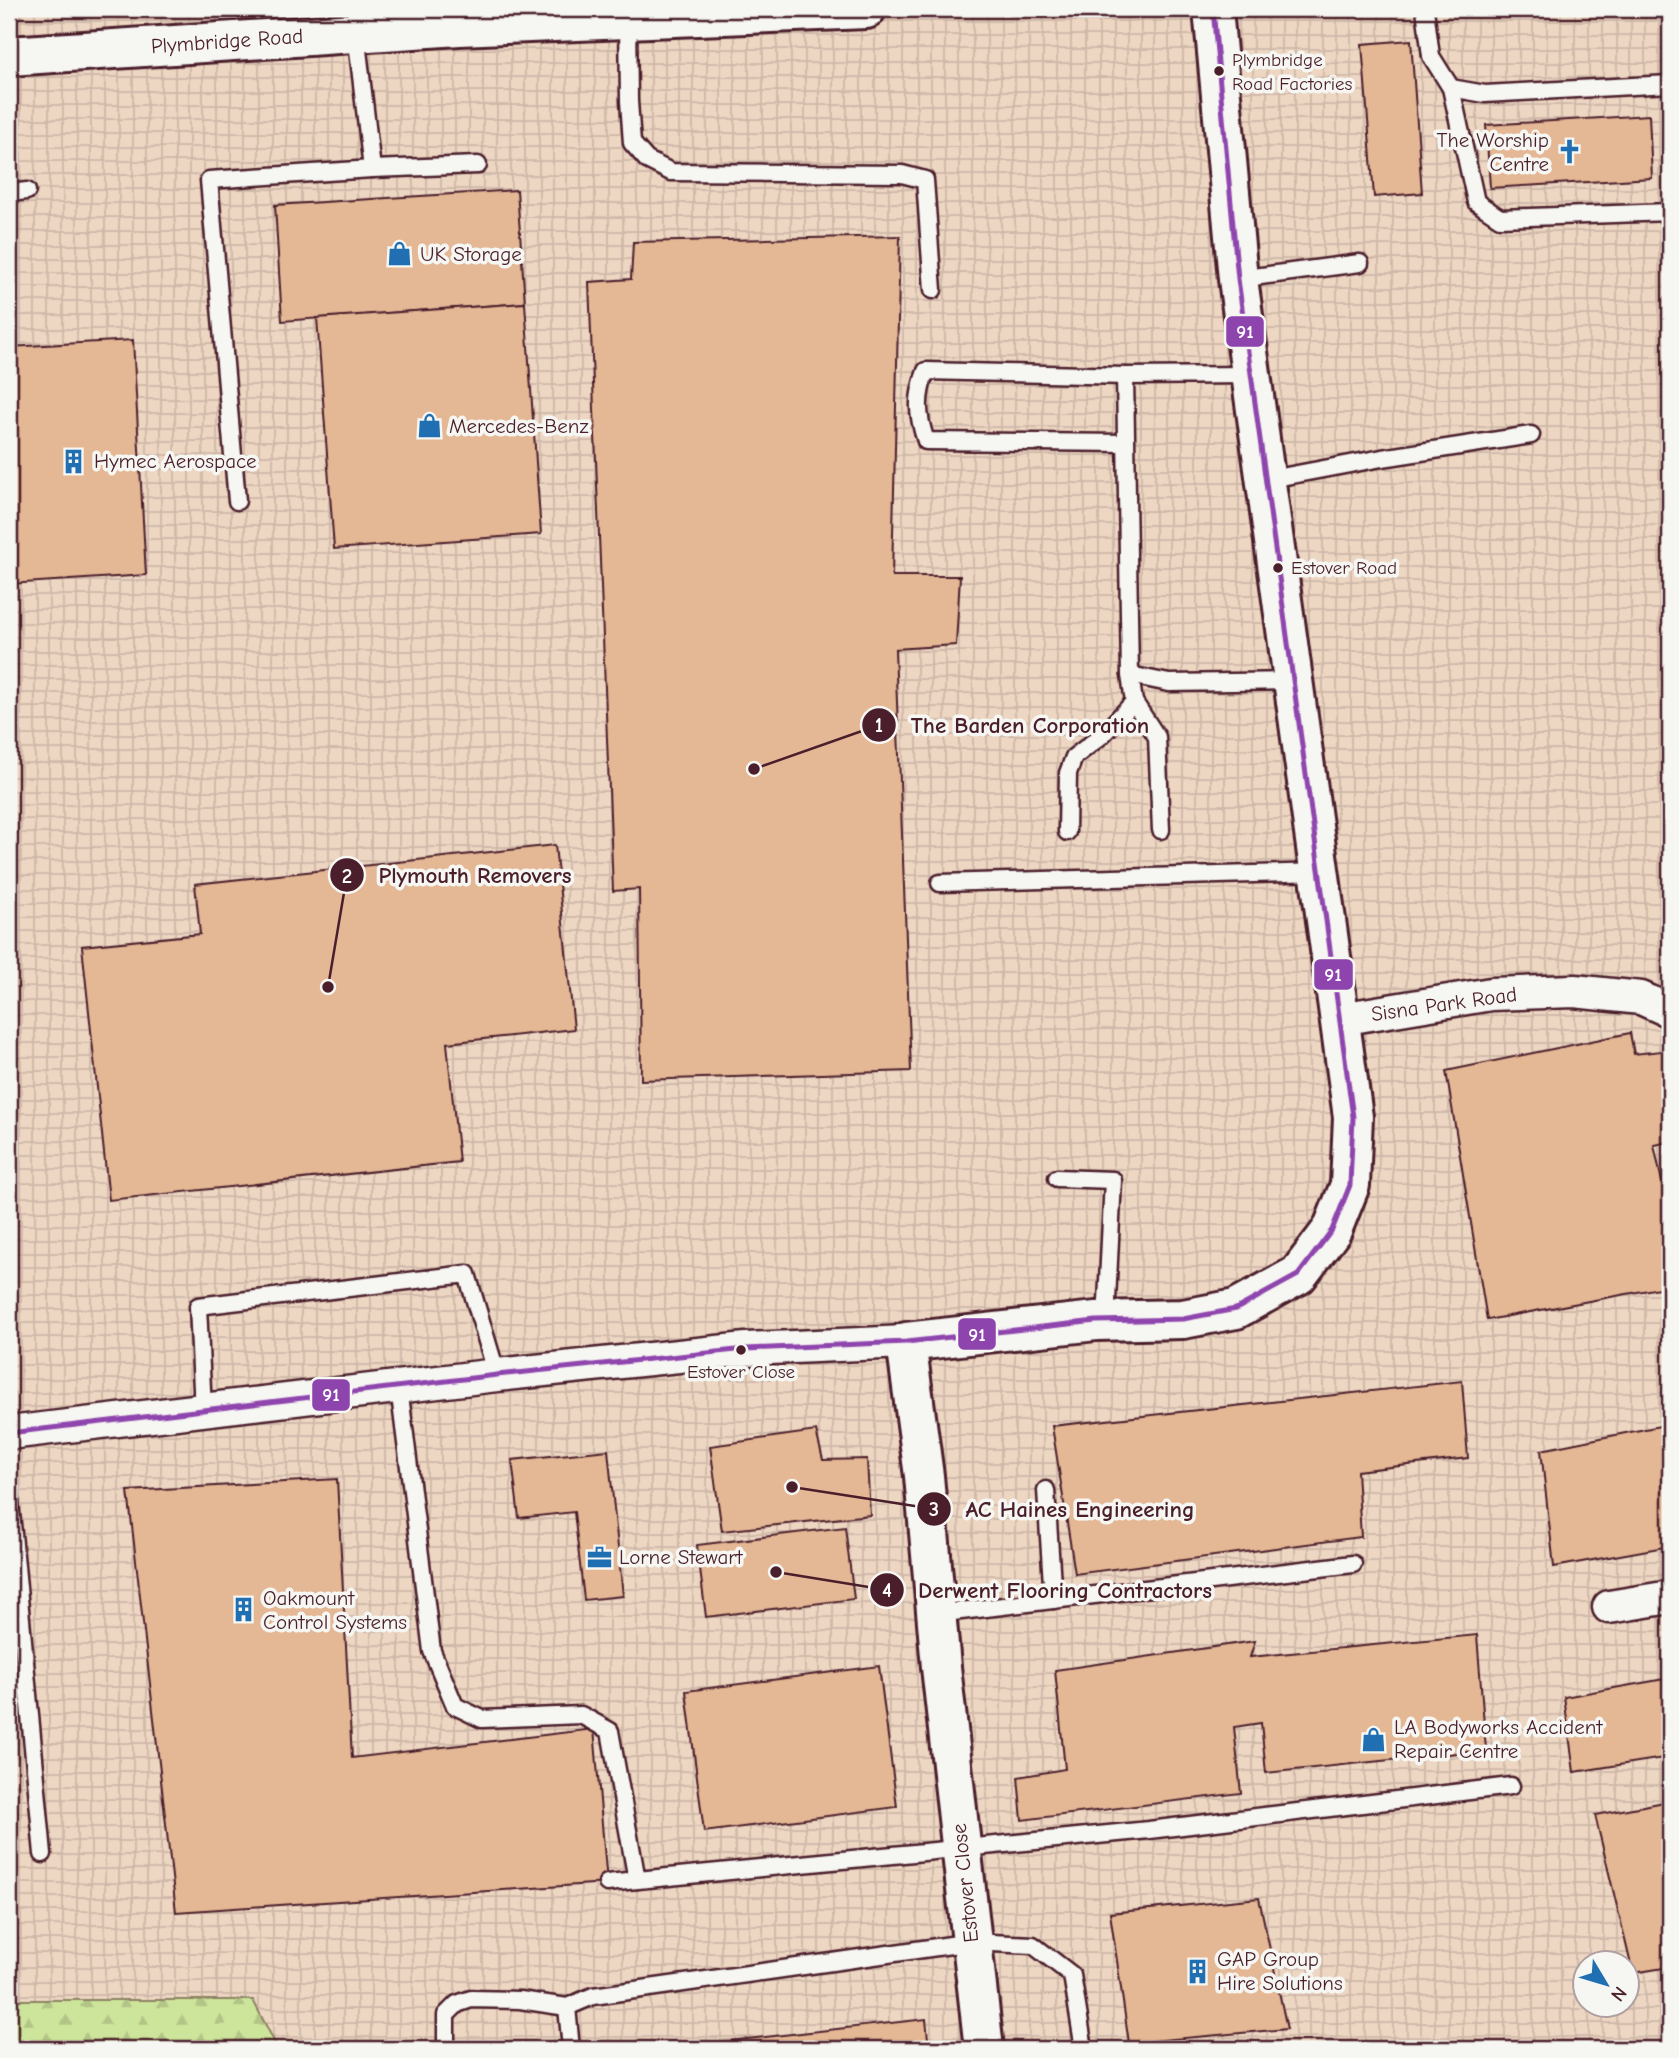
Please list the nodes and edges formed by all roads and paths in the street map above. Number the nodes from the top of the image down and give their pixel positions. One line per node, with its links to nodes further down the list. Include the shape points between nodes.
1 (866, 9): 4 (street, Plymbridge Road)
2 (1213, 9): 18 (street)
3 (1425, 9): 11 (lane, via 1432,57)
4 (769, 11): 5 (street, Plymbridge Road)
5 (628, 14): 7 (street, Plymbridge Road); 19 (lane, via 632,143 647,160 671,172 902,174 925,180)
6 (365, 17): 7 (street, Plymbridge Road); 8 (street, Plymbridge Road); 9 (street, Plymbridge Road); 13 (lane)
7 (420, 19)
8 (9, 32)
9 (9, 56)
10 (1670, 84): 11 (lane, via 1485,94)
11 (1451, 88): 16 (lane, via 1476,202 1500,218)
12 (478, 165): 13 (lane)
13 (372, 169): 25 (lane, via 209,180)
14 (27, 191): 15 (lane)
15 (9, 193)
16 (1670, 212)
17 (1360, 263): 18 (lane)
18 (1238, 279): 20 (street)
19 (933, 290)
20 (1251, 375): 21 (lane); 24 (street)
21 (1125, 376): 23 (lane); 23 (lane, via 926,371 918,417 926,441)
22 (1531, 435): 24 (lane)
23 (1125, 443): 26 (lane)
24 (1265, 480): 27 (street)
25 (237, 501)
26 (1130, 675): 27 (lane, via 1169,682); 28 (lane)
27 (1293, 681): 31 (street)
28 (1134, 702): 29 (lane, via 1157,737); 30 (lane, via 1074,757 1068,773)
29 (1161, 830)
30 (1067, 832)
31 (1320, 872): 32 (lane); 34 (street)
32 (940, 883)
33 (1670, 1011): 34 (street, Sisna Park Road, via 1640,998 1574,991 1491,994)
34 (1340, 1019): 36 (street, via 1353,1117 1350,1185 1332,1230 1298,1275 1236,1310 1183,1319)
35 (1056, 1178): 36 (lane, via 1113,1180)
36 (1106, 1321): 37 (street)
37 (906, 1342): 38 (street, via 746,1349); 48 (street, Estover Close)
38 (497, 1375): 39 (street); 40 (lane, via 467,1274 198,1306)
39 (400, 1387): 40 (street); 52 (lane, via 432,1651 455,1706 482,1719 581,1715 610,1731)
40 (203, 1410): 41 (street)
41 (9, 1433)
42 (1046, 1490): 46 (lane)
43 (9, 1492): 51 (lane)
44 (1353, 1564): 46 (lane)
45 (1670, 1597): 47 (street)
46 (1053, 1600): 48 (lane)
47 (1609, 1607)
48 (936, 1614): 50 (street, Estover Close)
49 (1511, 1786): 50 (lane)
50 (962, 1849): 52 (lane); 54 (street, Estover Close)
51 (43, 1854)
52 (637, 1880): 53 (lane)
53 (607, 1883)
54 (971, 1942): 55 (lane, via 593,1996); 58 (street, Estover Close); 59 (lane, via 1033,1945 1072,1975)
55 (568, 2007): 56 (lane, via 471,1999 446,2015); 57 (lane)
56 (446, 2049)
57 (571, 2049)
58 (984, 2049)
59 (1084, 2049)

